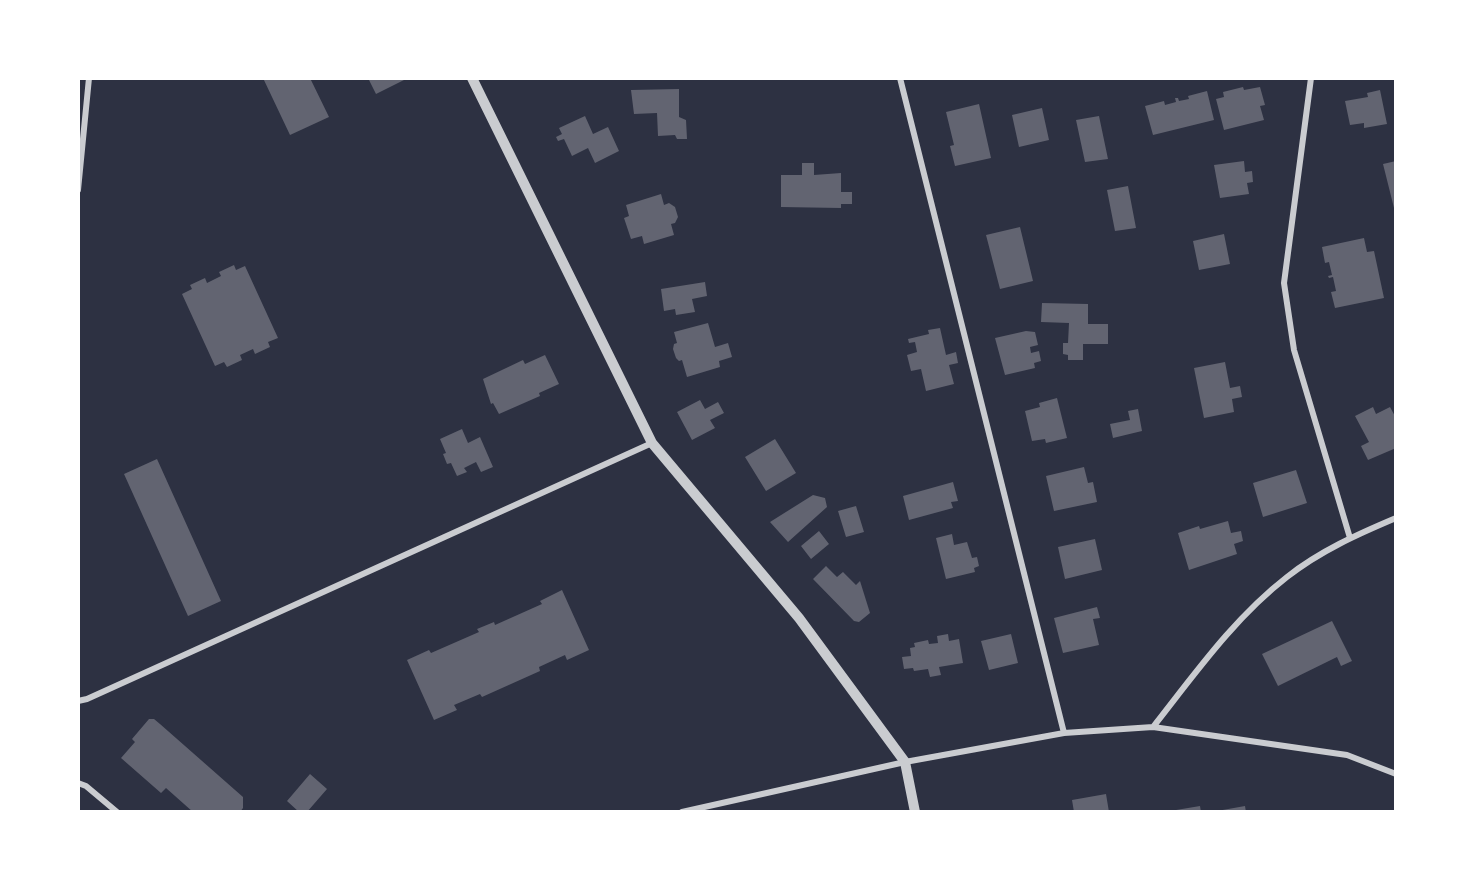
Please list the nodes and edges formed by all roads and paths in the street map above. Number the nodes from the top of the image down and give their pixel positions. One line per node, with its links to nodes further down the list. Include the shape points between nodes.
1 (89, 78): 5 (street)
2 (472, 78): 6 (street)
3 (900, 78): 11 (street)
4 (1311, 78): 8 (street, via 1284,283 1294,350)
5 (78, 190)
6 (652, 442): 9 (street); 12 (street, via 799,618)
7 (1396, 518): 8 (street)
8 (1350, 537): 10 (street, via 1288,576 1251,609)
9 (78, 700)
10 (1153, 727): 11 (street); 13 (street, via 1347,755)
11 (1064, 733): 12 (street)
12 (905, 762): 16 (street); 17 (street)
13 (1396, 774)
14 (78, 783): 15 (street)
15 (117, 812)
16 (682, 812)
17 (915, 812)

